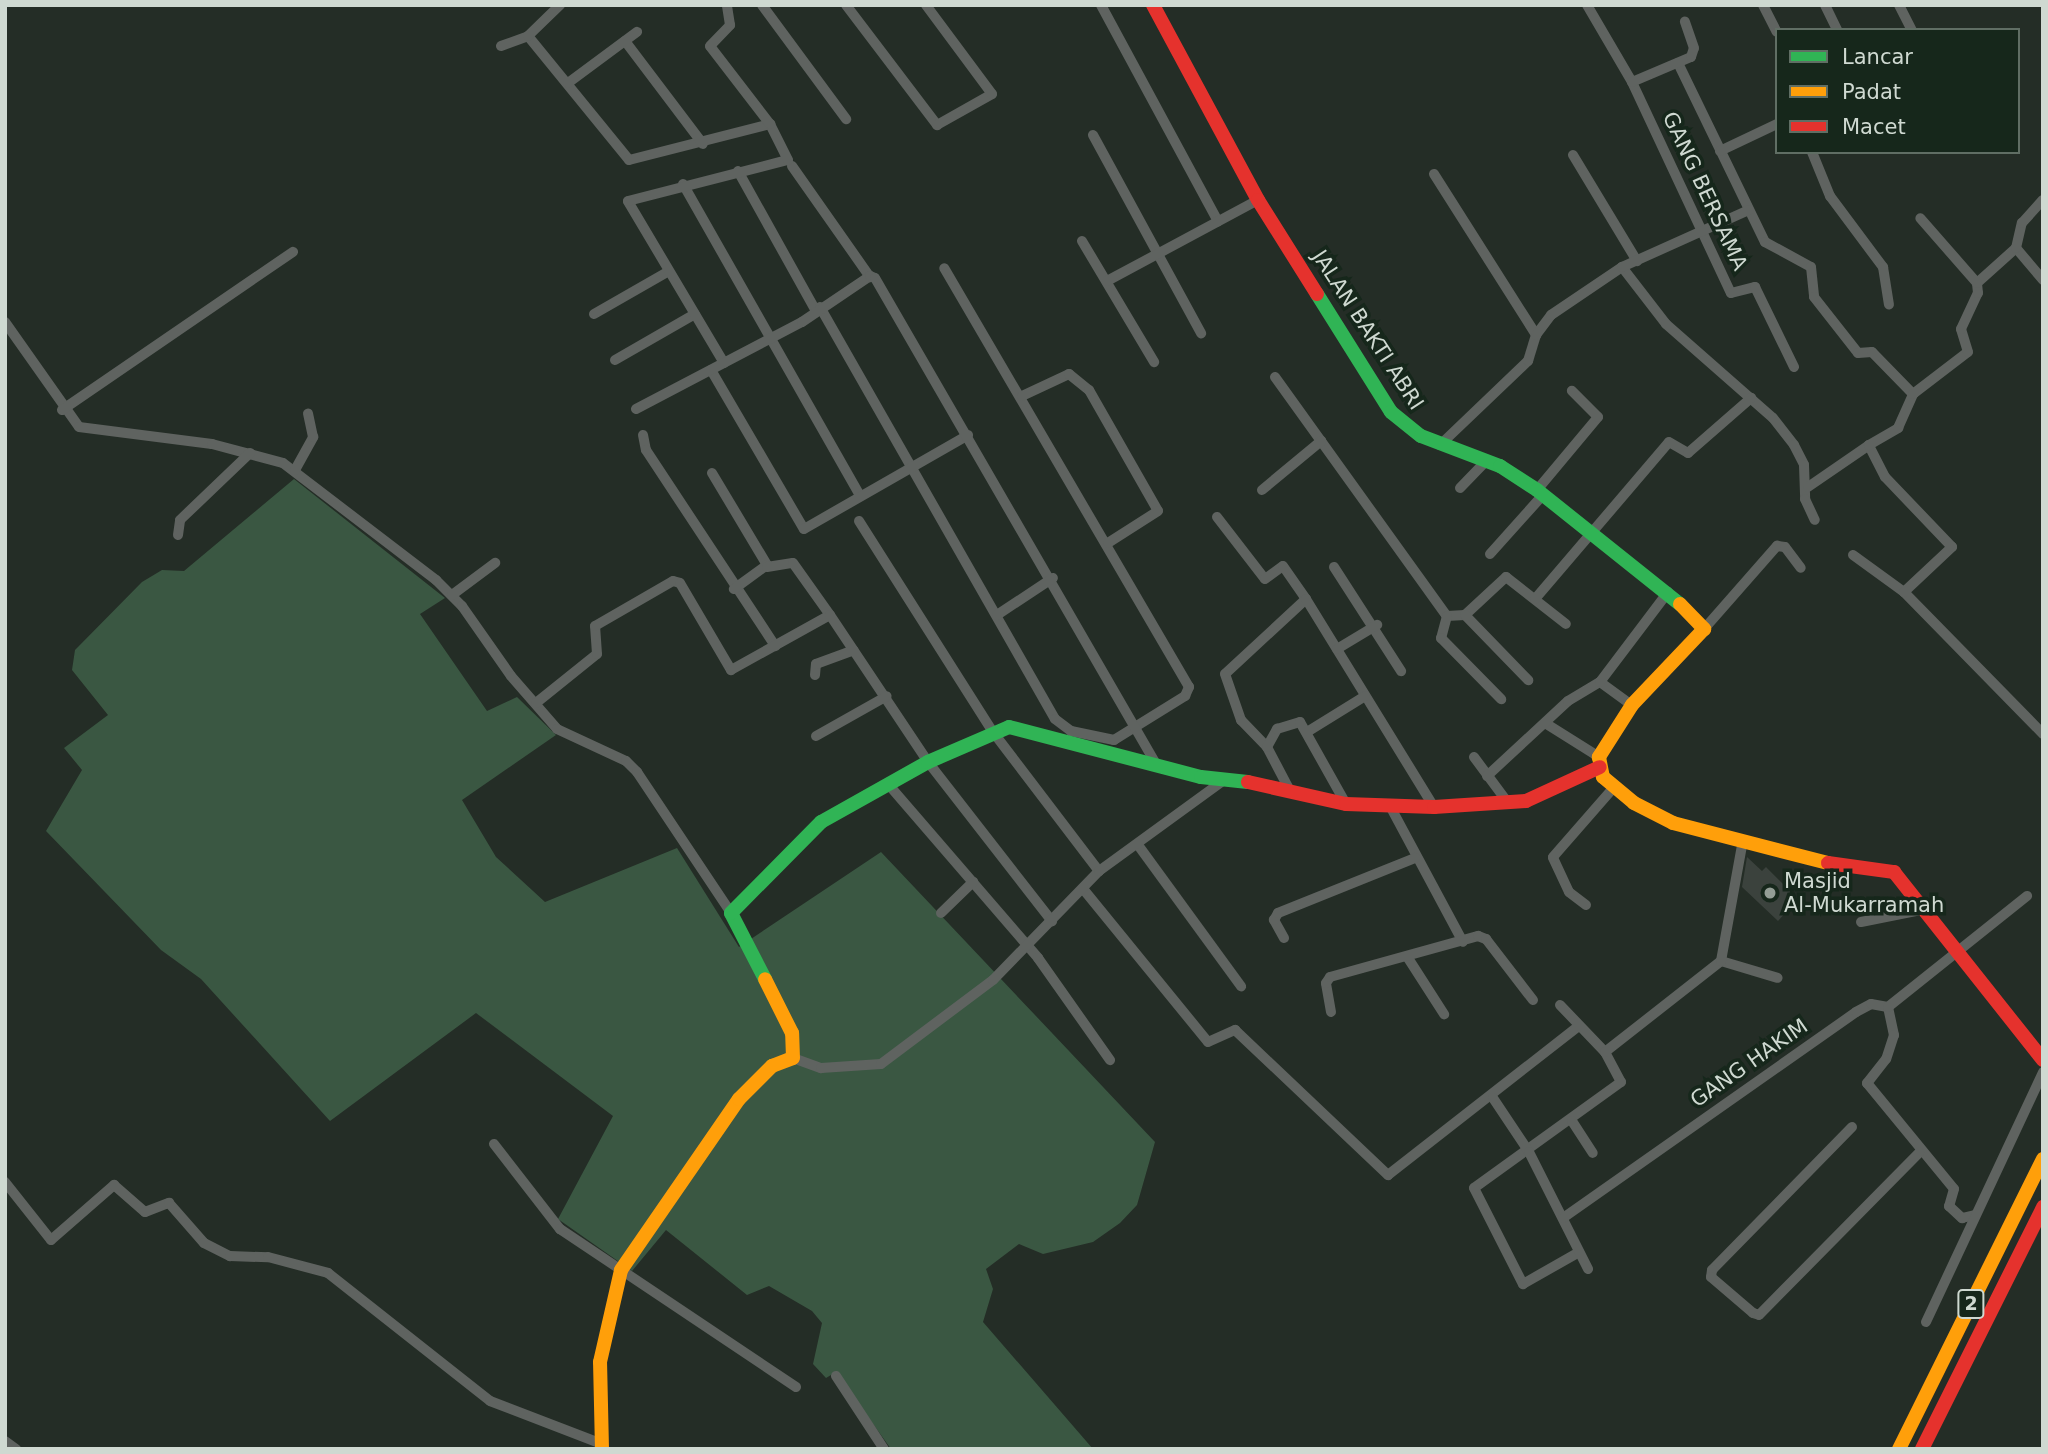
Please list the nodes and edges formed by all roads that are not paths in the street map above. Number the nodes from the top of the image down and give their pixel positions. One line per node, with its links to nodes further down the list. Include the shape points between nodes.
1 (560, 5): 17 (street)
2 (727, 5): 24 (street, via 730,25 710,46)
3 (762, 5): 23 (street)
4 (846, 5): 5 (street, via 937,125 992,94)
5 (926, 5)
6 (1101, 5): 39 (street)
7 (1153, 5): 35 (main road, JALAN BAKTI ABRI)
8 (1587, 5): 21 (street, GANG BERSAMA)
9 (1763, 5): 13 (street)
10 (1825, 5): 14 (street)
11 (1899, 5): 15 (street)
12 (1685, 22): 20 (street, via 1693,53)
13 (1775, 28)
14 (1836, 28)
15 (1911, 28)
16 (637, 32): 18 (street)
17 (528, 36): 19 (street); 22 (street)
18 (625, 41): 22 (street); 27 (street)
19 (501, 46)
20 (1678, 63): 21 (street); 28 (street)
21 (1632, 82): 40 (street, GANG BERSAMA)
22 (568, 83): 27 (street, via 629,160)
23 (846, 119)
24 (769, 124): 27 (street); 32 (street, via 788,160)
25 (1775, 125): 28 (street)
26 (1093, 135): 44 (street)
27 (703, 144)
28 (1720, 151): 37 (street)
29 (1813, 154): 53 (street, via 1830,196 1883,267)
30 (1573, 155): 45 (street)
31 (792, 166): 49 (street)
32 (738, 172): 34 (street); 54 (street)
33 (1434, 174): 59 (street)
34 (683, 184): 48 (street, via 628,201); 60 (street)
35 (1258, 200): 39 (street); 77 (main road, JALAN BAKTI ABRI, via 1391,412 1405,428)
36 (2043, 200): 42 (street, via 2022,223)
37 (1749, 210): 40 (street); 68 (street, via 1768,246 1811,267 1814,297 1858,353 1871,351)
38 (1920, 218): 52 (street)
39 (1218, 221): 44 (street)
40 (1702, 231): 45 (street); 64 (street, GANG BERSAMA, via 1731,293 1755,287)
41 (1082, 241): 50 (street)
42 (2015, 248): 51 (street); 52 (street)
43 (293, 252): 72 (street)
44 (1157, 254): 50 (street); 58 (street)
45 (1637, 261): 46 (street)
46 (1622, 267): 59 (street, via 1552,315); 70 (street, via 1666,324)
47 (944, 268): 69 (street)
48 (669, 271): 55 (street); 56 (street)
49 (870, 277): 54 (street); 75 (street, via 885,288)
50 (1107, 281): 62 (street)
51 (2043, 281)
52 (1977, 283): 68 (street, via 1961,329 1968,352)
53 (1888, 305)
54 (818, 309): 60 (street); 81 (street)
55 (594, 314)
56 (695, 314): 61 (street); 63 (street)
57 (5, 322): 72 (street)
58 (1201, 333)
59 (1536, 335): 77 (street, via 1528,361)
60 (767, 338): 63 (street); 88 (street)
61 (615, 360)
62 (1154, 362)
63 (724, 363): 65 (street)
64 (1794, 367)
65 (711, 370): 71 (street); 88 (street, via 804,528)
66 (1275, 377): 76 (street)
67 (1572, 391): 87 (street, via 1598,417)
68 (1913, 394): 78 (street, via 1898,428)
69 (1022, 396): 94 (street); 94 (street, via 1069,374 1089,390 1158,511)
70 (1751, 398): 84 (street, via 1794,445); 92 (street, via 1688,453 1669,442)
71 (636, 409)
72 (62, 410): 79 (street, via 74,424 93,432)
73 (308, 414): 82 (street, via 313,437)
74 (643, 435): 102 (street, via 646,450)
75 (968, 435): 81 (street); 101 (street)
76 (1321, 441): 86 (street); 111 (street)
77 (1440, 445): 80 (main road, JALAN BAKTI ABRI)
78 (1869, 445): 84 (street); 104 (street, via 1885,477 1952,547)
79 (250, 453): 82 (street); 93 (street, via 180,520)
80 (1487, 460): 85 (street); 87 (main road, JALAN BAKTI ABRI)
81 (913, 466): 88 (street); 109 (street)
82 (295, 470): 105 (street)
83 (712, 473): 99 (street)
84 (1808, 487): 91 (street, via 1805,499)
85 (1460, 488)
86 (1262, 490)
87 (1540, 492): 92 (main road, JALAN BAKTI ABRI); 95 (street)
88 (860, 496)
89 (1217, 517): 106 (street, via 1265,579 1283,566)
90 (859, 520): 129 (street)
91 (1815, 520)
92 (1593, 530): 103 (main road, JALAN BAKTI ABRI); 107 (street)
93 (178, 535)
94 (1108, 543): 128 (street, via 1189,687)
95 (1490, 554)
96 (1853, 555): 104 (street)
97 (495, 563): 105 (street)
98 (1334, 566): 113 (street)
99 (767, 567): 102 (street); 108 (street, via 793,563)
100 (1801, 568): 114 (street, via 1785,547 1777,546)
101 (1054, 578): 109 (street); 128 (street)
102 (734, 589): 115 (street)
103 (1668, 592): 114 (main road, JALAN BAKTI ABRI); 121 (street)
104 (1904, 592): 131 (street)
105 (452, 595): 125 (street)
106 (1306, 599): 116 (street); 133 (street, via 1225,674 1241,720)
107 (1535, 599): 110 (street, via 1502,578); 112 (street)
108 (830, 615): 115 (street); 117 (street)
109 (997, 615): 128 (street, via 1060,724 1109,740)
110 (1465, 615): 111 (street); 120 (street)
111 (1447, 616): 124 (street, via 1441,638)
112 (1566, 624)
113 (1377, 625): 116 (street); 118 (street)
114 (1704, 629): 126 (main road)
115 (775, 646): 125 (street, via 735,670 726,667 680,583 673,581 595,626 597,654)
116 (1337, 649): 123 (street)
117 (854, 650): 119 (street, via 816,664); 122 (street)
118 (1401, 671)
119 (815, 674)
120 (1528, 680)
121 (1600, 682): 126 (street); 127 (street, via 1588,685)
122 (887, 696): 132 (street); 135 (street)
123 (1365, 696): 130 (street); 146 (street)
124 (1501, 699)
125 (536, 703): 156 (street, via 562,733 626,761 637,772)
126 (1632, 705): 136 (main road)
127 (1545, 723): 136 (street); 138 (street)
128 (1139, 727): 137 (street)
129 (993, 732): 135 (main road); 137 (main road, via 1022,727 1076,747); 150 (street)
130 (1307, 732): 133 (street, via 1294,721 1273,733); 144 (street)
131 (2043, 734)
132 (816, 736)
133 (1267, 747): 141 (street)
134 (1474, 757): 138 (street)
135 (928, 762): 140 (main road); 158 (street)
136 (1599, 762): 142 (main road); 143 (main road, via 1541,796)
137 (1156, 764): 139 (main road)
138 (1487, 776): 143 (street)
139 (1223, 781): 141 (main road); 148 (street)
140 (888, 784): 151 (street); 156 (main road, via 821,822)
141 (1288, 787): 144 (main road)
142 (1614, 787): 147 (main road, via 1661,818); 154 (street, via 1553,857 1569,892)
143 (1508, 803): 146 (main road)
144 (1346, 804): 145 (main road)
145 (1390, 806): 146 (main road); 149 (street)
146 (1434, 807)
147 (1744, 840): 155 (main road, via 1803,859 1883,867 1901,878); 165 (street)
148 (1138, 845): 150 (street); 167 (street)
149 (1415, 858): 160 (street, via 1278,913 1274,920); 161 (street)
150 (1099, 871): 152 (street)
151 (973, 882): 157 (street); 162 (street)
152 (1084, 890): 158 (street); 179 (street, via 1208,1042 1235,1030 1382,1172 1393,1173)
153 (2027, 896): 163 (street)
154 (1586, 905)
155 (1926, 909): 159 (street); 163 (main road)
156 (732, 913): 175 (main road, via 792,1033)
157 (941, 913)
158 (1052, 921): 162 (street)
159 (1861, 922)
160 (1284, 938)
161 (1463, 942): 164 (street); 168 (street, via 1486,939)
162 (1028, 948): 175 (street, via 985,987 881,1063 821,1068); 176 (street)
163 (1956, 948): 170 (street); 177 (main road)
164 (1408, 958): 171 (street, via 1327,979); 172 (street)
165 (1721, 961): 166 (street); 174 (street)
166 (1778, 978)
167 (1241, 986)
168 (1533, 1000)
169 (1560, 1005): 173 (street)
170 (1888, 1007): 185 (street, via 1894,1035 1886,1059 1867,1083); 190 (street, GANG HAKIM, via 1871,1004 1856,1012)
171 (1331, 1012)
172 (1444, 1014)
173 (1579, 1026): 174 (street); 179 (street)
174 (1605, 1052): 180 (street, via 1622,1082)
175 (793, 1058): 193 (main road, via 772,1066 739,1099)
176 (1110, 1060)
177 (2043, 1060)
178 (2043, 1072): 189 (street)
179 (1493, 1098): 183 (street)
180 (1572, 1121): 183 (street); 184 (street)
181 (1852, 1127): 185 (street, via 1712,1270 1711,1278 1753,1313 1759,1315)
182 (494, 1144): 193 (street, via 560,1229)
183 (1529, 1152): 190 (street); 191 (street, via 1474,1188 1518,1280 1530,1284)
184 (1593, 1153)
185 (1919, 1153): 189 (street, via 1954,1189 1949,1206 1962,1218 1969,1212)
186 (2043, 1159): 201 (main road, 2)
187 (5, 1182): 198 (street, via 51,1240 114,1185 145,1212 169,1203 204,1243 230,1256 268,1257 328,1273 490,1401)
188 (2043, 1207): 202 (main road, 2)
189 (1975, 1215): 194 (street)
190 (1563, 1218): 191 (street)
191 (1579, 1252): 192 (street)
192 (1588, 1269)
193 (621, 1270): 196 (street); 198 (main road, via 600,1362)
194 (1926, 1322)
195 (836, 1376): 200 (street)
196 (796, 1387)
197 (5, 1441): 199 (street)
198 (602, 1446)
199 (16, 1449)
200 (884, 1449)
201 (1899, 1449)
202 (1922, 1449)

